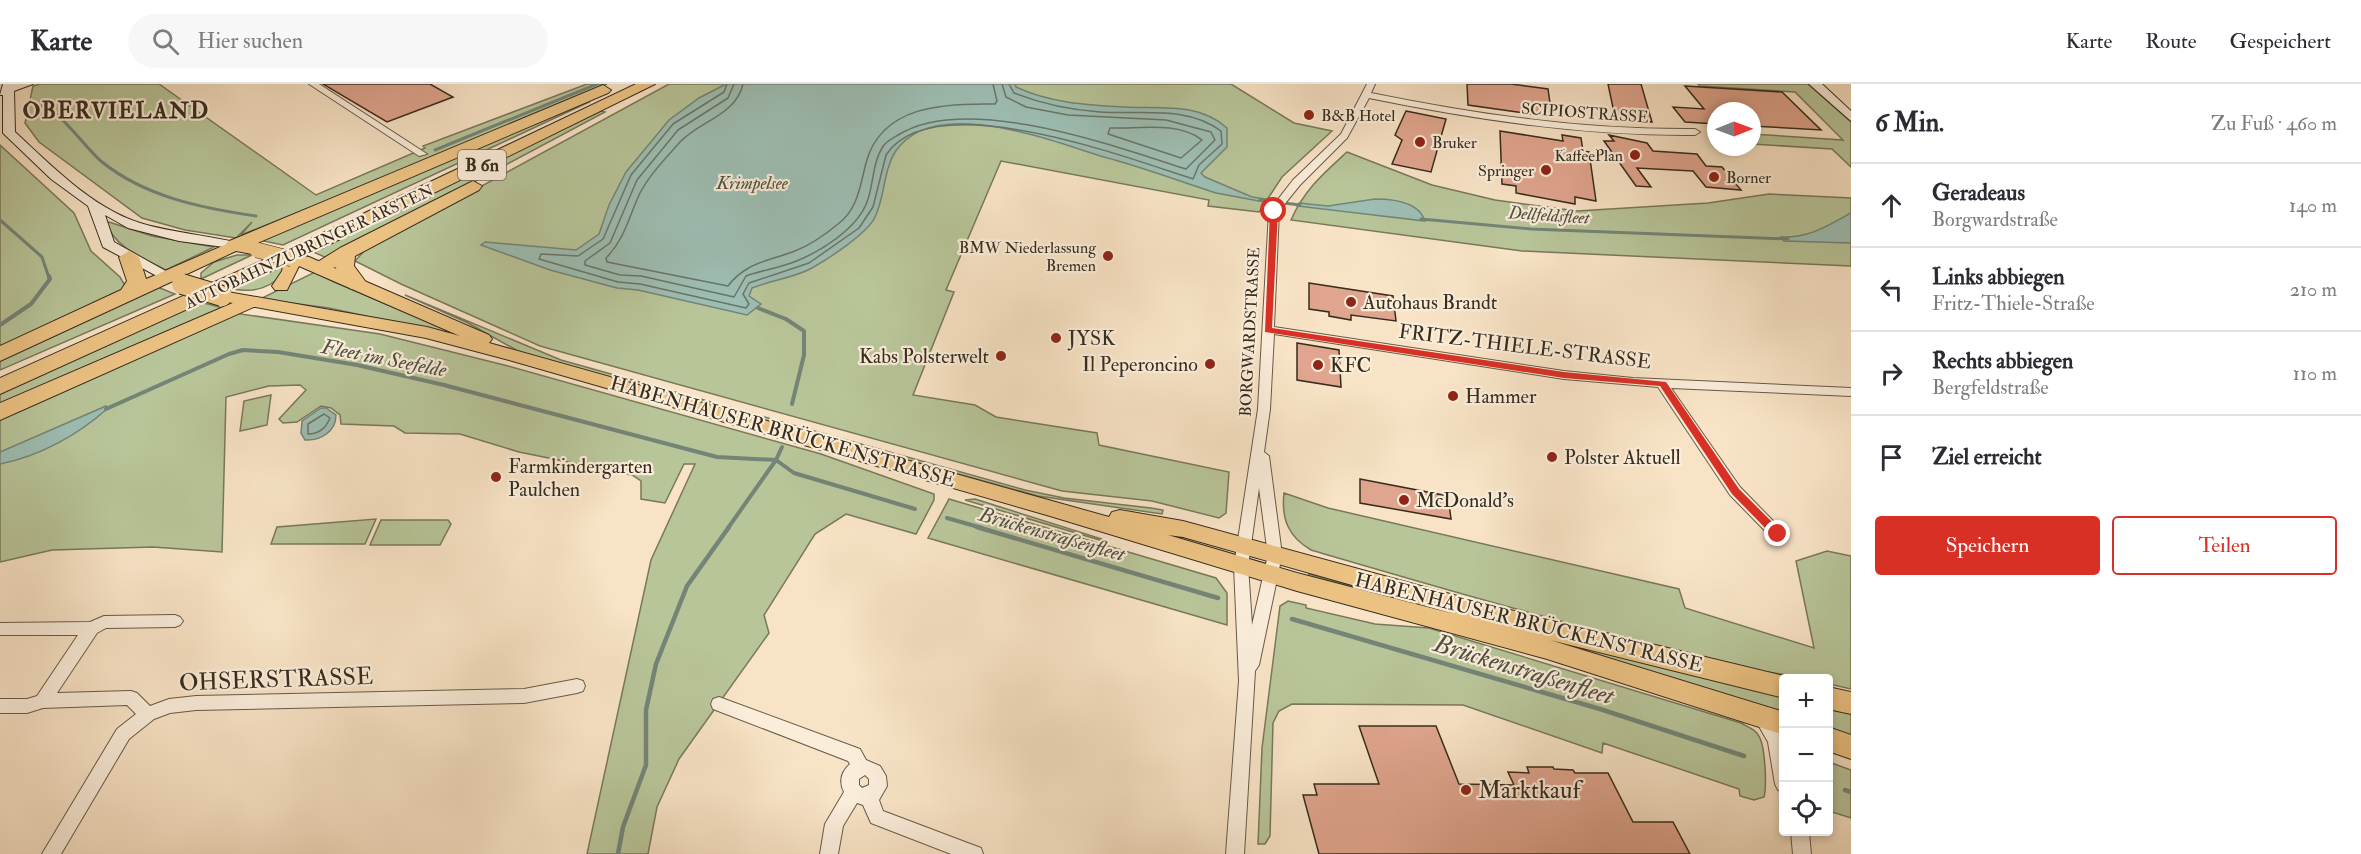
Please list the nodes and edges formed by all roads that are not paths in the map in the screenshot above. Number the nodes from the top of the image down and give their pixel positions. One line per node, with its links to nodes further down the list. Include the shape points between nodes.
1 (27, 84): 9 (main road)
2 (313, 84): 13 (street)
3 (616, 84): 15 (highway)
4 (631, 84): 27 (highway, AUTOBAHNZUBRINGER ARSTEN / B 6n, via 319,232)
5 (648, 84): 29 (highway, AUTOBAHNZUBRINGER ARSTEN / B 6n, via 315,244)
6 (659, 84): 19 (highway)
7 (1371, 84): 10 (street, BORGWARDSTRASSE)
8 (1815, 84): 11 (main road)
9 (5, 87): 14 (main road, HABENHAUSER BRÜCKENSTRASSE, via 9,133)
10 (1366, 95): 12 (street, SCIPIOSTRASSE, via 1506,121); 24 (street, BORGWARDSTRASSE, via 1340,140 1305,171 1275,210)
11 (1851, 117)
12 (1695, 132)
13 (422, 154)
14 (94, 204): 15 (main road, HABENHAUSER BRÜCKENSTRASSE, via 141,227); 16 (main road, HABENHAUSER BRÜCKENSTRASSE, via 108,244)
15 (234, 246): 17 (main road); 18 (main road, HABENHAUSER BRÜCKENSTRASSE, bridge)
16 (129, 257): 20 (main road, HABENHAUSER BRÜCKENSTRASSE); 22 (highway, via 137,281)
17 (208, 258): 20 (main road); 20 (main road)
18 (301, 263): 19 (highway); 19 (main road, HABENHAUSER BRÜCKENSTRASSE); 21 (main road); 21 (main road)
19 (352, 275): 26 (main road, HABENHAUSER BRÜCKENSTRASSE)
20 (183, 282): 22 (highway); 23 (main road, HABENHAUSER BRÜCKENSTRASSE, bridge)
21 (281, 286): 23 (main road)
22 (129, 294): 25 (highway)
23 (249, 302): 26 (main road, HABENHAUSER BRÜCKENSTRASSE, via 427,333); 31 (highway)
24 (1268, 330): 28 (street, FRITZ-THIELE-STRASSE, via 1564,375); 32 (street, BORGWARDSTRASSE)
25 (0, 354)
26 (516, 356): 34 (main road, HABENHAUSER BRÜCKENSTRASSE, via 1051,508)
27 (0, 375)
28 (1662, 384): 30 (street, FRITZ-THIELE-STRASSE); 33 (street, via 1735,491)
29 (0, 387)
30 (1851, 392)
31 (0, 412)
32 (1259, 438): 34 (street, BORGWARDSTRASSE); 35 (street, BORGWARDSTRASSE)
33 (1778, 534)
34 (1243, 556): 35 (main road, HABENHAUSER BRÜCKENSTRASSE); 39 (street, BORGWARDSTRASSE)
35 (1273, 565): 39 (street, BORGWARDSTRASSE); 41 (main road, HABENHAUSER BRÜCKENSTRASSE); 48 (main road, HABENHAUSER BRÜCKENSTRASSE)
36 (175, 621): 38 (street, via 104,622)
37 (0, 628): 38 (street)
38 (91, 628): 43 (street)
39 (1247, 681): 57 (street)
40 (577, 686): 47 (street, OHSERSTRASSE, via 524,696 196,703 169,706)
41 (1779, 686)
42 (1833, 699): 44 (main road)
43 (43, 701): 46 (street, via 27,706); 47 (street, via 131,698)
44 (1851, 703)
45 (719, 705): 52 (street, via 854,754 861,768 878,776 876,790)
46 (0, 706)
47 (148, 714): 54 (street, OHSERSTRASSE, via 123,734)
48 (1772, 720): 51 (street)
49 (1833, 742): 50 (main road)
50 (1851, 747)
51 (1784, 782)
52 (861, 794): 55 (street, via 834,824); 56 (street, via 877,817)
53 (1800, 836): 58 (street)
54 (51, 854)
55 (829, 854)
56 (974, 854)
57 (1235, 854)
58 (1802, 854)

